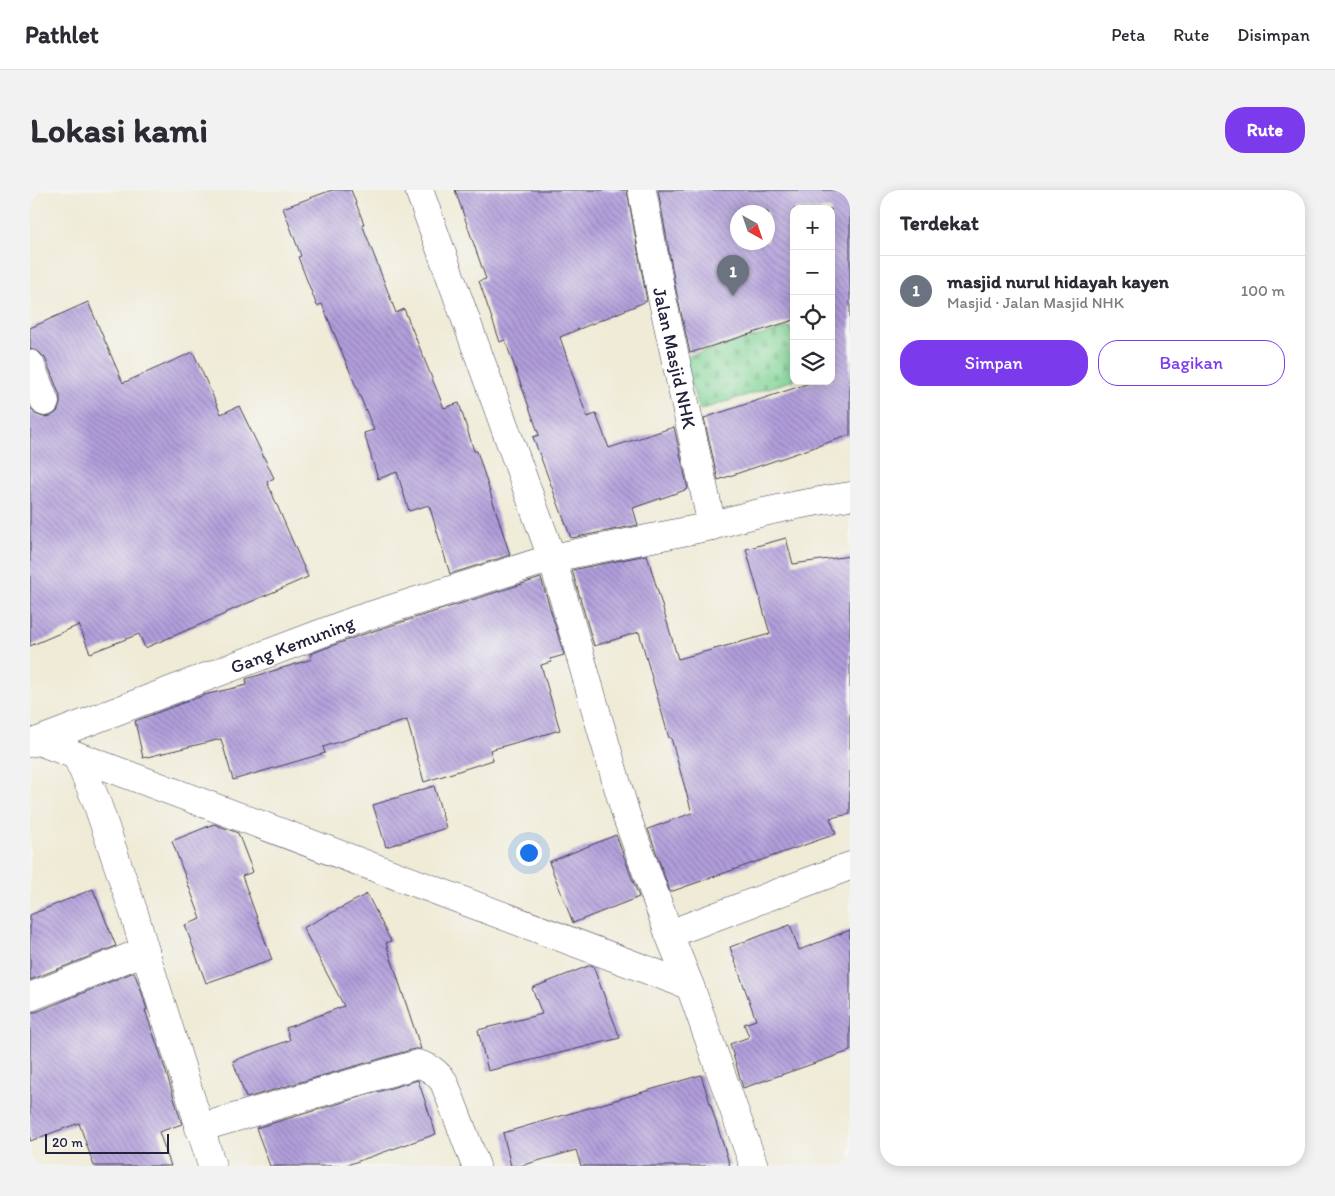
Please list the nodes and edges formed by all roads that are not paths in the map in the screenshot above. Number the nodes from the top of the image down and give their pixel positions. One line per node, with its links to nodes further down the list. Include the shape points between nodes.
1 (419, 190): 7 (street)
2 (642, 190): 6 (street, Jalan Masjid NHK)
3 (30, 364): 4 (street)
4 (45, 402)
5 (850, 496): 6 (street, Gang Kemuning, via 797,504)
6 (712, 526): 7 (street, Gang Kemuning)
7 (552, 558): 8 (street, Gang Kemuning, via 356,620); 11 (street, via 626,815)
8 (34, 742): 9 (street)
9 (78, 757): 12 (street, via 96,800); 13 (street)
10 (850, 866): 11 (street)
11 (669, 934): 13 (street)
12 (144, 951): 14 (street); 15 (street)
13 (690, 986): 18 (street)
14 (30, 997)
15 (200, 1128): 16 (street); 17 (street, via 418,1064 428,1066 444,1082)
16 (212, 1166)
17 (476, 1166)
18 (754, 1166)

